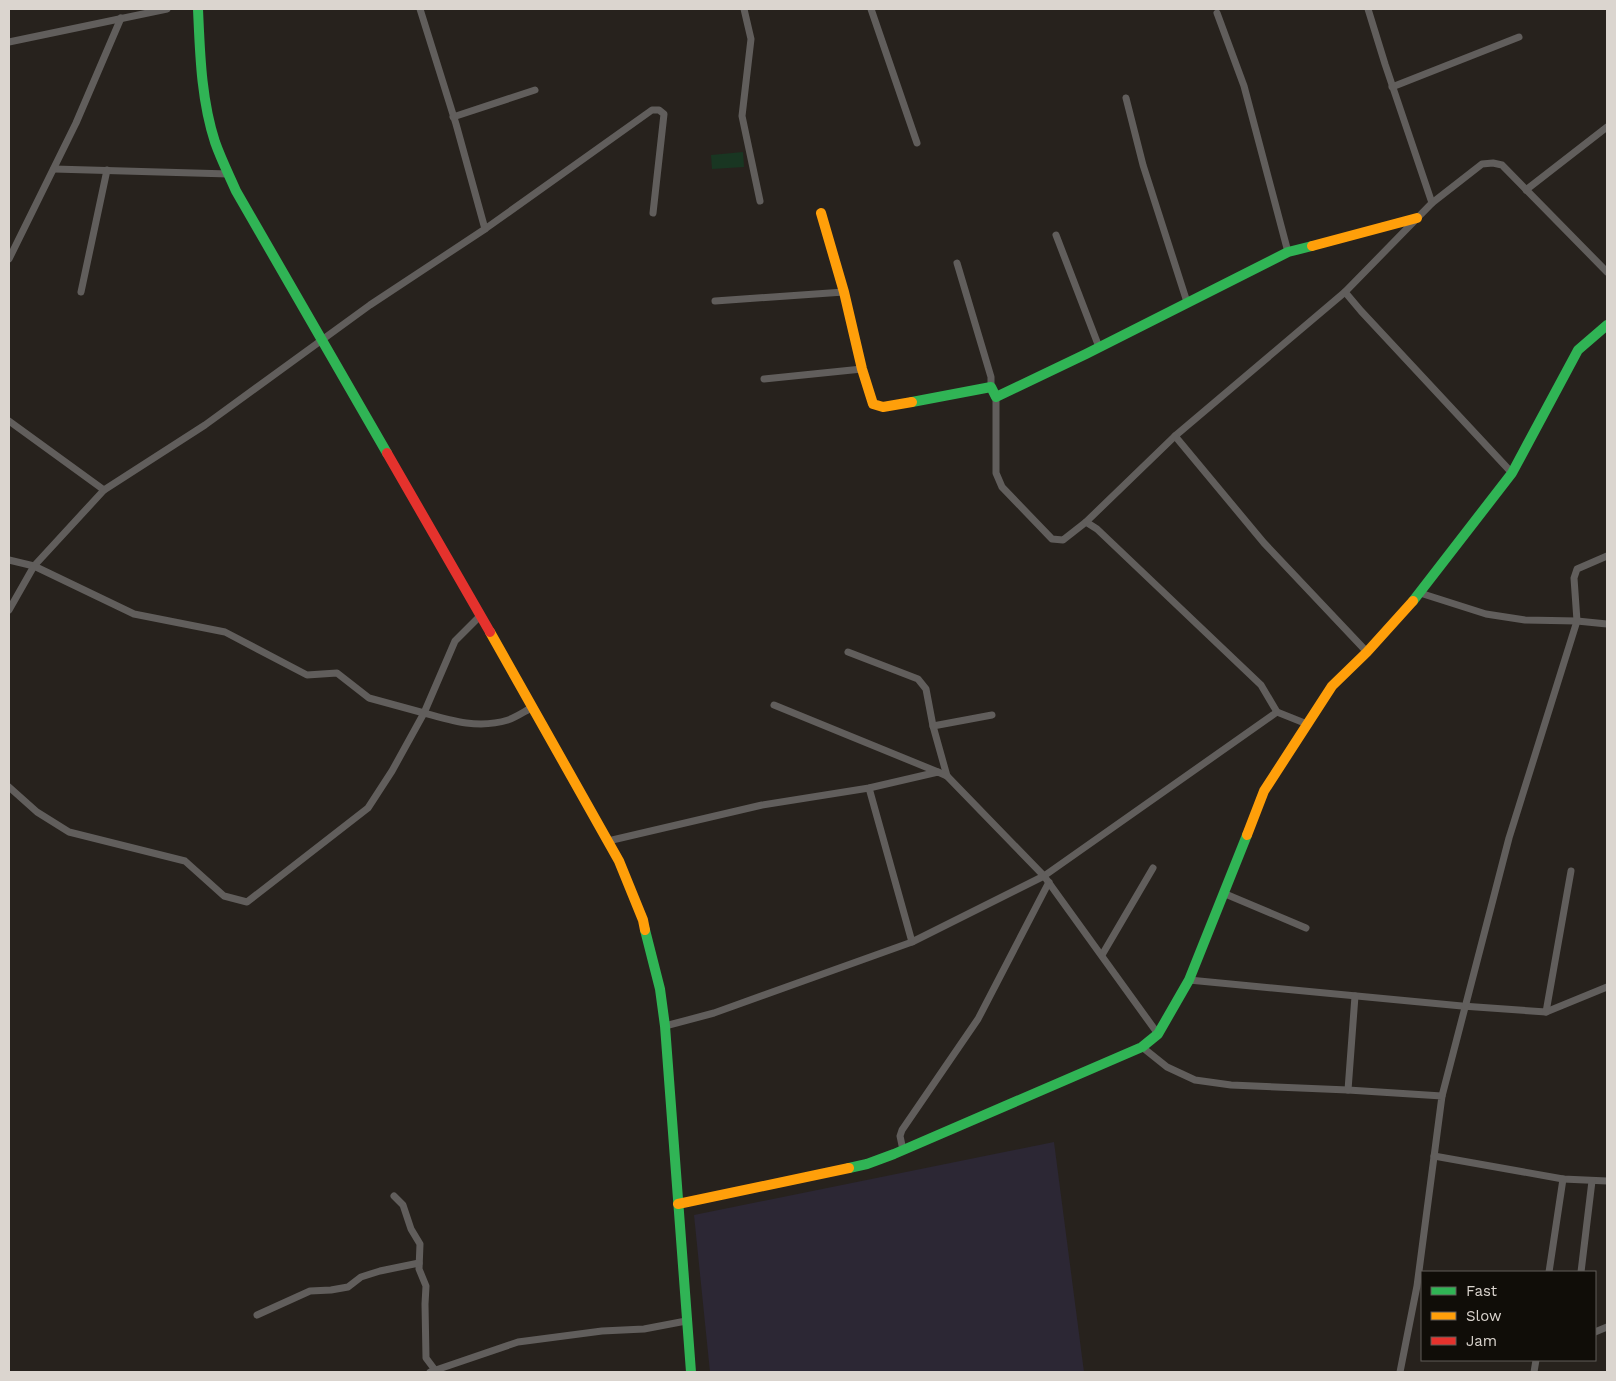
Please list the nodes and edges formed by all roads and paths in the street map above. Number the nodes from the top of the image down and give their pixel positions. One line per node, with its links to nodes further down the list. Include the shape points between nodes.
1 (167, 9): 8 (street)
2 (198, 9): 19 (street, via 205,97 216,144)
3 (420, 9): 14 (street)
4 (744, 9): 21 (street, via 751,39 742,116)
5 (870, 9): 16 (street)
6 (1368, 9): 11 (street)
7 (1217, 13): 28 (street, via 1244,86)
8 (121, 18): 10 (street); 17 (street)
9 (1519, 37): 11 (street)
10 (9, 42)
11 (1392, 87): 22 (street)
12 (535, 90): 14 (street)
13 (1126, 98): 36 (street, via 1143,165)
14 (453, 117): 26 (street)
15 (1607, 126): 20 (street)
16 (917, 143)
17 (54, 169): 18 (street); 29 (street)
18 (107, 170): 19 (street); 32 (street)
19 (229, 174): 38 (street)
20 (1526, 190): 22 (street, via 1502,165 1488,162); 31 (street)
21 (760, 201)
22 (1432, 203): 25 (street)
23 (653, 213): 26 (street, via 664,114 659,110 652,110)
24 (821, 213): 33 (street)
25 (1417, 218): 28 (street); 34 (street)
26 (485, 229): 38 (street)
27 (1056, 235): 39 (street)
28 (1288, 252): 36 (street)
29 (9, 259)
30 (958, 262): 42 (street, via 991,377)
31 (1607, 272)
32 (81, 292)
33 (844, 292): 35 (street); 40 (street)
34 (1345, 292): 45 (street); 46 (street)
35 (715, 301)
36 (1187, 302): 39 (street)
37 (1607, 325): 46 (street, via 1578,350)
38 (322, 340): 47 (street, via 204,425); 54 (street)
39 (1099, 347): 43 (street)
40 (862, 369): 41 (street); 42 (street, via 873,404 882,407)
41 (764, 379)
42 (991, 387): 43 (street)
43 (996, 397): 48 (street, via 996,473 1002,487 1052,539 1062,540)
44 (9, 421): 47 (street)
45 (1175, 436): 48 (street); 58 (street, via 1264,543)
46 (1512, 473): 52 (street)
47 (104, 490): 51 (street)
48 (1086, 522): 61 (street, via 1261,685)
49 (1607, 556): 55 (street, via 1577,568 1574,578)
50 (9, 560): 51 (street)
51 (34, 566): 53 (street); 62 (street, via 134,614 225,632 307,675 337,673 369,698)
52 (1420, 593): 55 (street, via 1486,614 1526,620); 58 (street)
53 (9, 610)
54 (480, 616): 60 (street); 62 (street, via 455,640)
55 (1577, 621): 56 (street); 81 (street, via 1509,838)
56 (1607, 624)
57 (848, 652): 65 (street, via 918,679 926,689)
58 (1367, 652): 64 (street, via 1332,686)
59 (774, 705): 66 (street)
60 (533, 707): 62 (street, via 508,720 474,725); 70 (street)
61 (1277, 712): 64 (street); 73 (street)
62 (424, 713): 68 (street, via 368,808 247,902 224,896 185,861 69,832 38,812)
63 (992, 715): 65 (street)
64 (1307, 724): 74 (street, via 1264,791)
65 (933, 726): 67 (street)
66 (938, 772): 67 (street); 69 (street)
67 (947, 776): 73 (street)
68 (9, 787)
69 (869, 788): 70 (street, via 762,805); 76 (street)
70 (608, 841): 83 (street, via 643,920 660,989)
71 (1153, 868): 77 (street)
72 (1572, 871): 82 (street)
73 (1047, 879): 76 (street); 77 (street); 88 (street, via 978,1020 902,1130)
74 (1223, 893): 75 (street); 78 (street)
75 (1306, 928)
76 (912, 942): 83 (street, via 714,1012)
77 (1102, 955): 84 (street)
78 (1189, 980): 80 (street); 84 (street)
79 (1607, 987): 82 (street)
80 (1355, 996): 81 (street); 86 (street)
81 (1465, 1007): 82 (street); 87 (street)
82 (1546, 1012)
83 (665, 1026): 94 (street)
84 (1158, 1034): 85 (street)
85 (1142, 1047): 86 (street, via 1167,1067 1195,1080 1231,1085); 88 (street)
86 (1348, 1090): 87 (street)
87 (1442, 1096): 89 (street)
88 (903, 1150): 94 (street, via 867,1164)
89 (1434, 1156): 90 (street); 102 (street, via 1417,1286)
90 (1563, 1179): 91 (street); 96 (street)
91 (1592, 1181): 92 (street); 97 (street)
92 (1607, 1181)
93 (394, 1196): 95 (street, via 403,1205 420,1244)
94 (678, 1204): 99 (street)
95 (419, 1263): 98 (street, via 361,1277 348,1287 310,1291); 100 (street, via 426,1286 426,1358)
96 (1549, 1271)
97 (1581, 1271)
98 (257, 1315)
99 (686, 1321): 100 (street, via 644,1329 602,1330 518,1342); 101 (street)
100 (436, 1371)
101 (691, 1372)
102 (1400, 1372)

